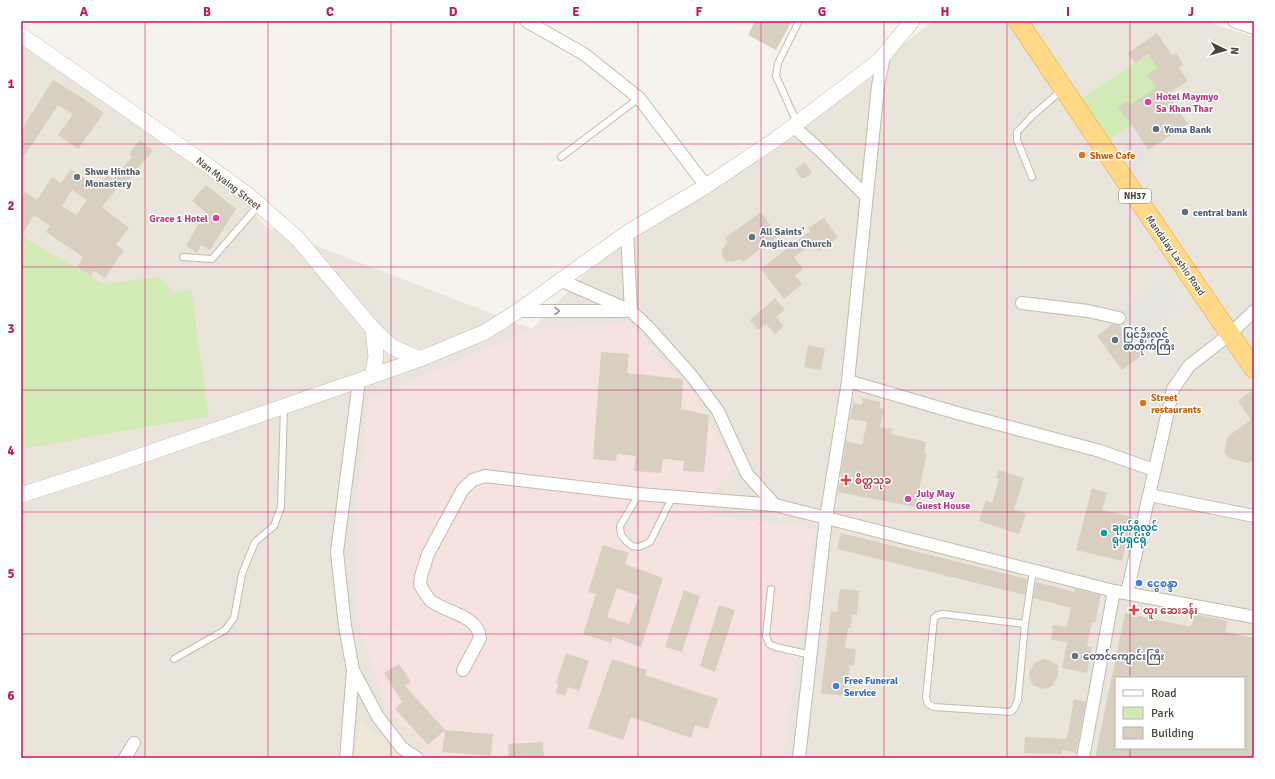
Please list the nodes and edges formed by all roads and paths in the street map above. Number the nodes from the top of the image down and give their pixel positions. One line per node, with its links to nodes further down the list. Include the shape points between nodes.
1 (526, 21): 10 (street, via 584,54)
2 (799, 21): 11 (lane, via 778,63 776,76)
3 (912, 21): 8 (street)
4 (1018, 21): 9 (highway, Mandalay Lashio Road / NH37)
5 (1234, 21): 6 (street)
6 (1254, 28)
7 (21, 35): 16 (street, Nan Myaing Street, via 200,160)
8 (884, 56): 11 (street); 15 (street, via 878,86)
9 (1064, 89): 13 (lane, via 1017,132 1017,140); 26 (highway, Mandalay Lashio Road / NH37)
10 (639, 98): 12 (lane); 14 (street)
11 (795, 125): 14 (street); 15 (street)
12 (561, 157)
13 (1032, 177)
14 (706, 186): 17 (street)
15 (866, 196): 30 (street)
16 (258, 206): 18 (lane, via 212,259); 25 (street, Nan Myaing Street, via 298,239)
17 (626, 234): 19 (street); 22 (street)
18 (183, 257)
19 (562, 281): 21 (street); 22 (street)
20 (1022, 303): 24 (street, via 1088,311)
21 (518, 311): 22 (street, one-way to 22); 27 (street, via 485,332)
22 (631, 311): 37 (street, via 705,393 718,411 747,474)
23 (1254, 311): 26 (street)
24 (1119, 318)
25 (373, 329): 27 (street, Nan Myaing Street, via 392,347); 29 (street, via 376,357)
26 (1230, 334): 28 (highway, Mandalay Lashio Road / NH37); 32 (street, via 1189,366 1173,389)
27 (420, 359): 29 (street)
28 (1254, 369)
29 (366, 379): 31 (street); 48 (street, via 337,552 345,626)
30 (848, 381): 32 (street, via 957,414 1100,451); 39 (street)
31 (284, 406): 34 (street); 47 (lane, via 281,507 274,526 255,542 242,574 234,618 225,630)
32 (1154, 470): 35 (street)
33 (639, 494): 36 (street); 36 (lane, via 620,526 621,535 627,542 639,547 650,542); 49 (street, via 485,476 473,480 463,489 428,554 420,585 431,600 465,617 475,624 480,633 480,638)
34 (21, 495)
35 (1149, 495): 38 (street); 43 (street)
36 (674, 496): 37 (street)
37 (775, 505): 39 (street)
38 (1254, 516)
39 (826, 518): 40 (street); 46 (street)
40 (1033, 570): 42 (street); 45 (lane)
41 (771, 589): 46 (lane, via 766,636 769,644)
42 (1114, 591): 43 (street); 55 (street)
43 (1127, 593): 44 (street)
44 (1254, 617)
45 (1025, 624): 45 (lane, via 943,614 934,618 926,698 928,704 934,707 1010,712 1014,709 1018,700)
46 (811, 655): 54 (street)
47 (174, 659)
48 (353, 670): 52 (street); 53 (street, via 378,717 402,748)
49 (463, 670)
50 (134, 743): 51 (street)
51 (125, 758)
52 (346, 758)
53 (418, 758)
54 (799, 758)
55 (1083, 758)

